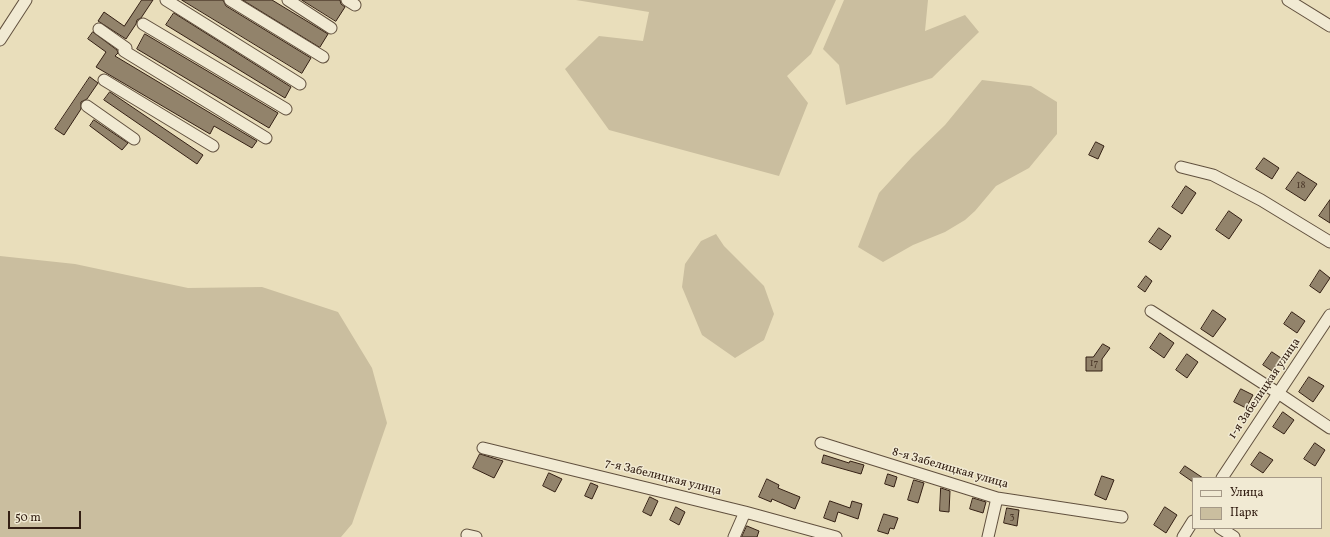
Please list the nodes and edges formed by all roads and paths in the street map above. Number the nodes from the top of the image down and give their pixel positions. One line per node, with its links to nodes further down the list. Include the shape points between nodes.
1 (26, 0): 10 (street)
2 (166, 0): 13 (street)
3 (230, 0): 11 (street)
4 (288, 0): 8 (street)
5 (1288, 0): 7 (street)
6 (143, 24): 15 (street)
7 (1330, 26)
8 (331, 28)
9 (99, 29): 16 (street, via 125,50)
10 (0, 40)
11 (323, 57)
12 (104, 80): 18 (street)
13 (300, 84)
14 (87, 106): 17 (street)
15 (286, 109)
16 (266, 138)
17 (134, 139)
18 (213, 146)
19 (1181, 167): 20 (street, via 1213,175 1261,200)
20 (1330, 242)
21 (1151, 311): 23 (street)
22 (1330, 315): 23 (street, 1-я Забелицкая улица)
23 (1278, 393): 24 (street); 27 (street, 1-я Забелицкая улица)
24 (1330, 428)
25 (820, 443): 28 (street, 8-я Забелицкая улица)
26 (483, 448): 29 (street, 7-я Забелицкая улица)
27 (1223, 477)
28 (997, 498): 30 (street, 8-я Забелицкая улица); 35 (street)
29 (745, 512): 33 (street); 34 (street, 7-я Забелицкая улица)
30 (1122, 517)
31 (1192, 523): 36 (street)
32 (1222, 529): 37 (street)
33 (734, 537)
34 (836, 537)
35 (988, 537)
36 (1183, 537)
37 (1234, 537)

